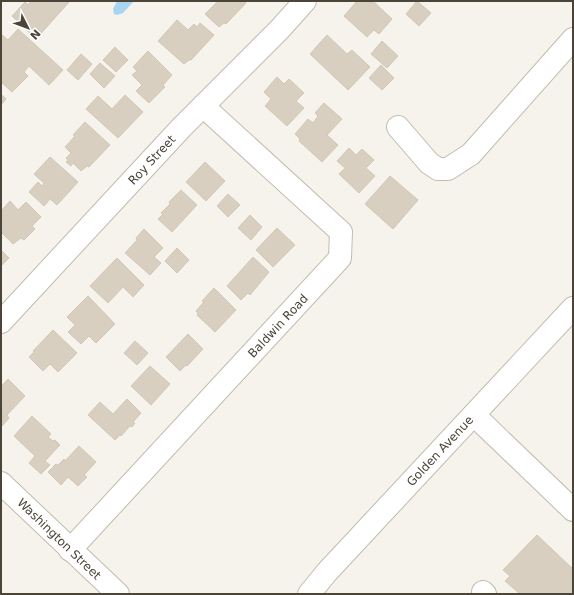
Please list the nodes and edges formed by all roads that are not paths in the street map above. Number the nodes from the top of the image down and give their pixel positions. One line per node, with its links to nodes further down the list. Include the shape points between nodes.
1 (306, 1): 3 (street, Roy Street)
2 (573, 39): 4 (street, via 471,154 448,169 438,169 429,163)
3 (203, 106): 6 (street, Roy Street); 10 (street, Baldwin Road, via 341,232 340,258)
4 (398, 127)
5 (572, 310): 7 (street, Golden Avenue)
6 (1, 322)
7 (474, 415): 9 (street); 12 (street, Golden Avenue)
8 (1, 483): 10 (street, Washington Street)
9 (573, 510)
10 (70, 550): 11 (street, Washington Street)
11 (118, 594)
12 (309, 594)

